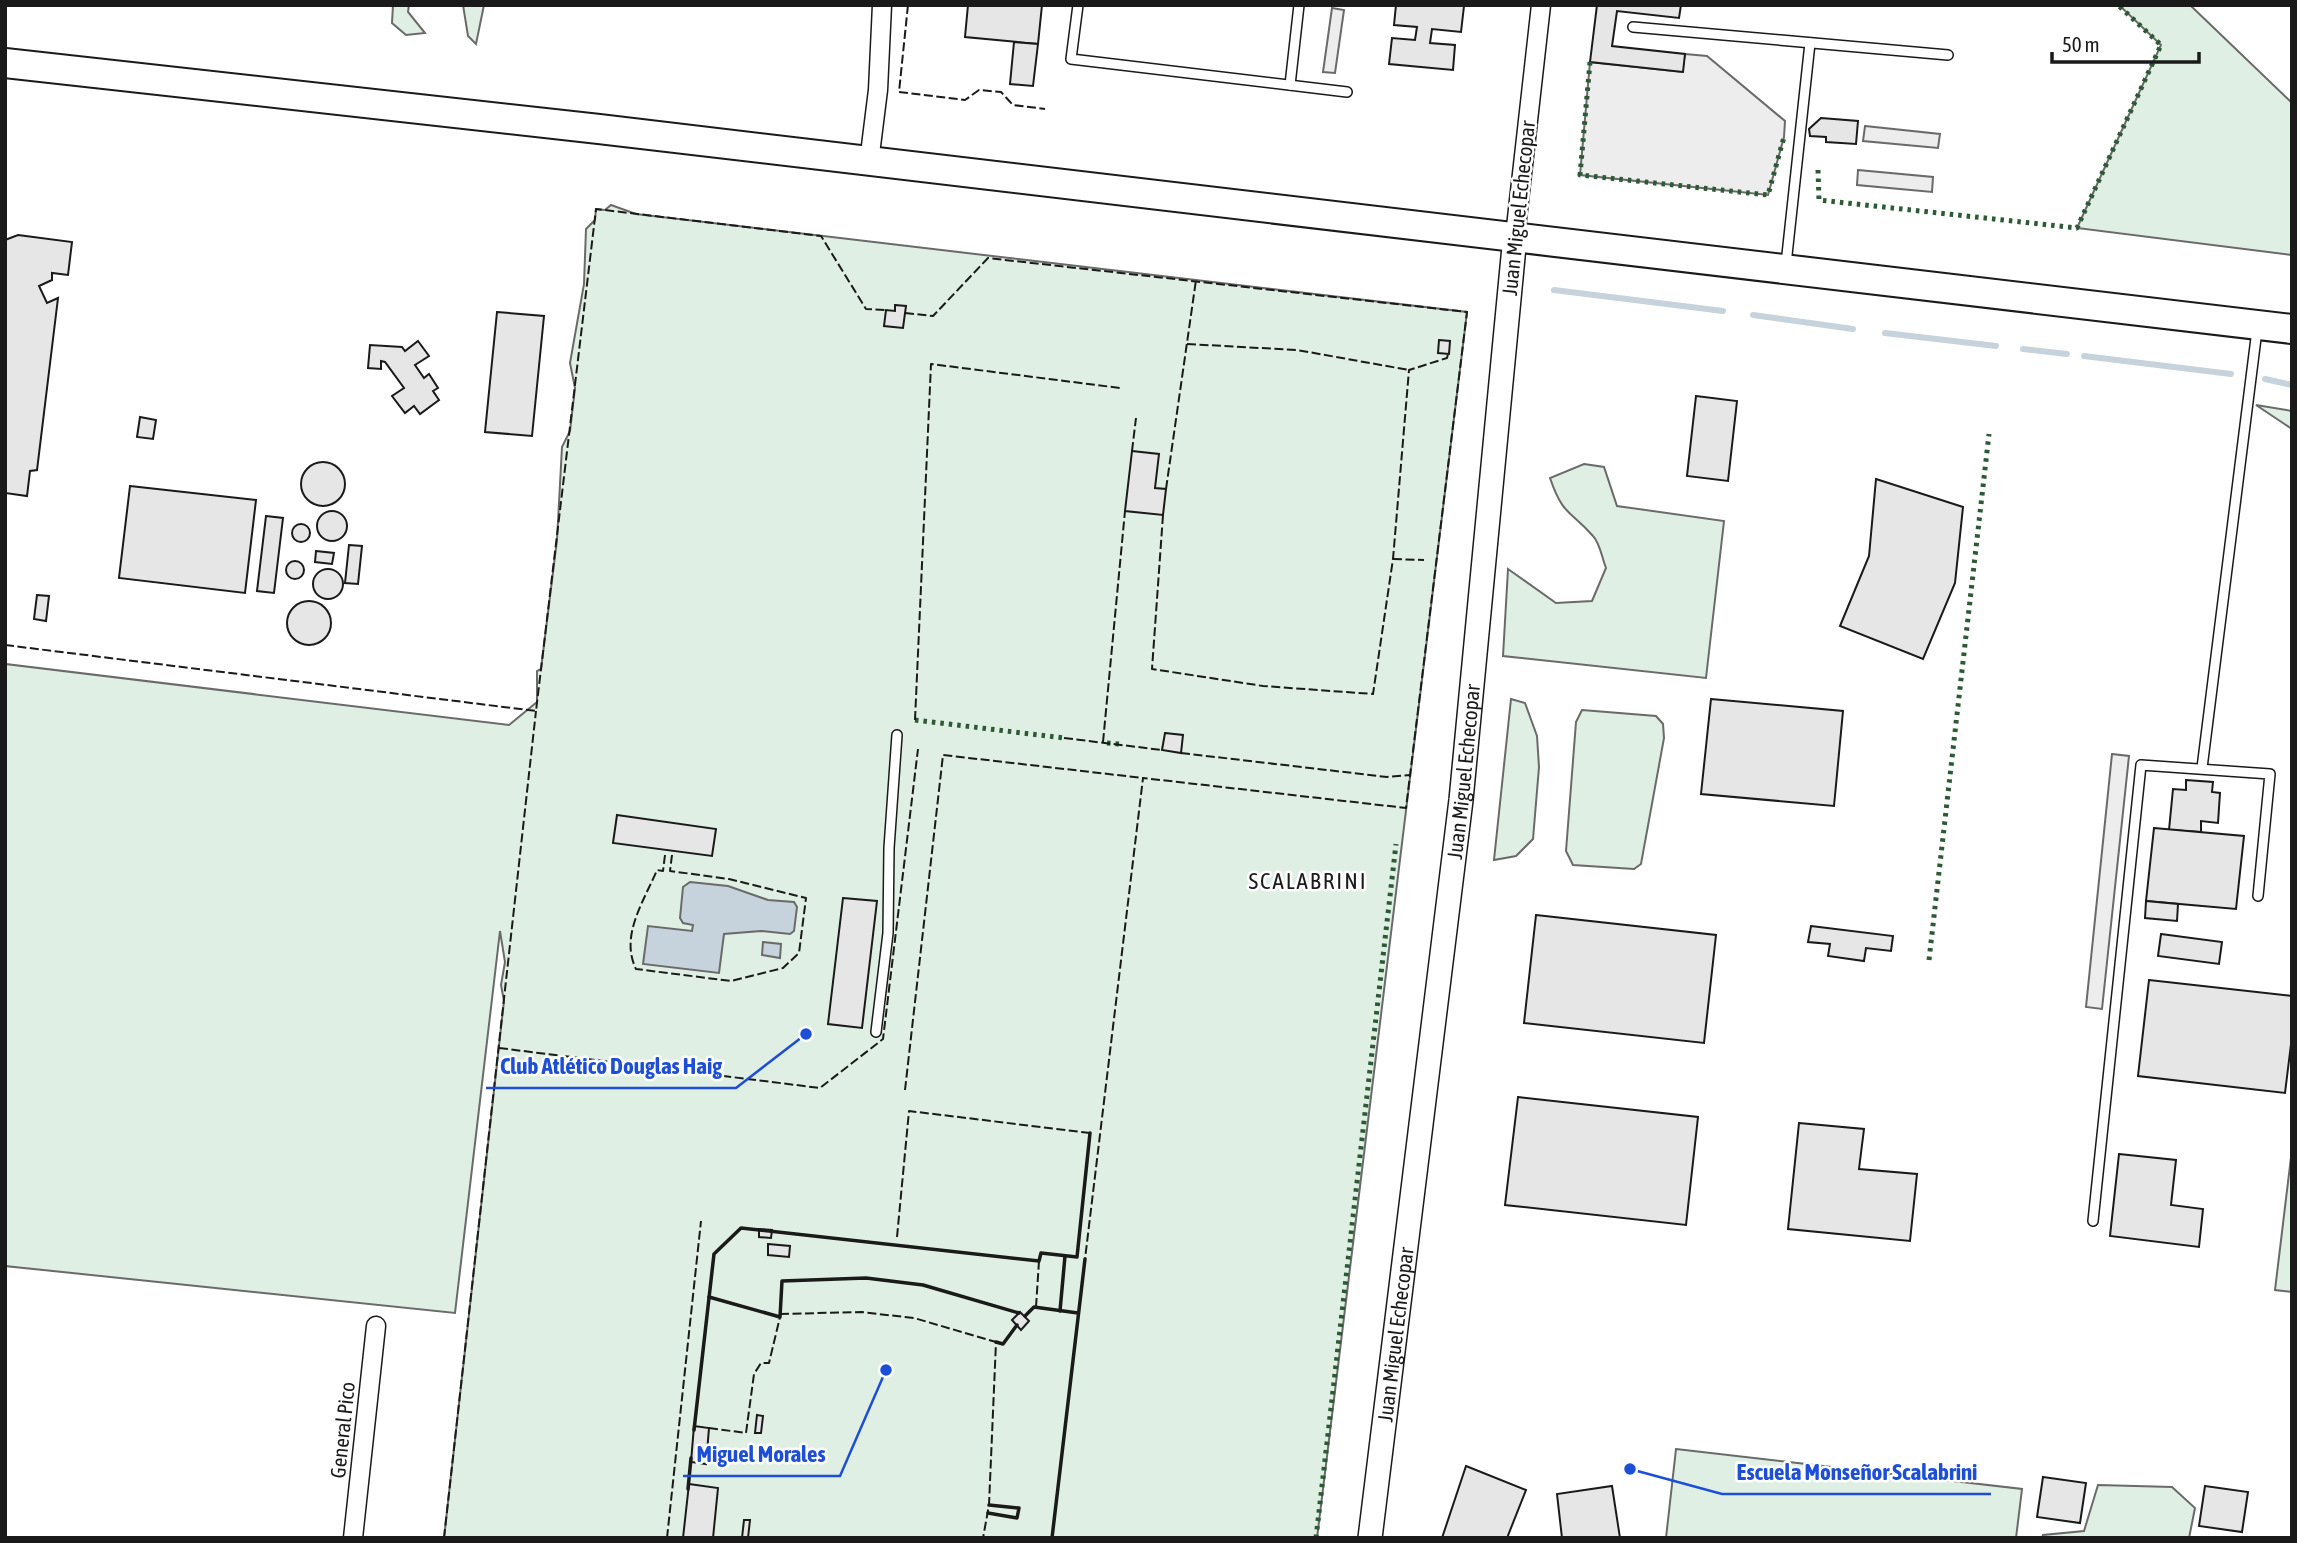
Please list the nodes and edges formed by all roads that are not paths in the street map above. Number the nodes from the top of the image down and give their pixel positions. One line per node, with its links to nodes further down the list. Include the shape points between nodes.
1 (882, 5): 11 (street)
2 (1078, 5): 9 (lane, via 1071,59)
3 (1299, 5): 9 (lane)
4 (1541, 5): 12 (street, Juan Miguel Echecopar)
5 (1633, 27): 6 (lane)
6 (1810, 43): 7 (lane); 13 (lane)
7 (1948, 55)
8 (5, 63): 11 (main road)
9 (1290, 85): 10 (lane)
10 (1347, 92)
11 (869, 162): 12 (main road)
12 (1515, 236): 13 (main road); 23 (street, Juan Miguel Echecopar, via 1461,800)
13 (1786, 269): 14 (main road)
14 (2258, 325): 15 (main road); 17 (lane)
15 (2292, 329)
16 (897, 735): 19 (lane, via 888,933)
17 (2202, 768): 18 (lane, via 2270,774); 20 (lane, via 2141,765)
18 (2258, 896)
19 (876, 1032)
20 (2093, 1220)
21 (376, 1326): 22 (street, General Pico)
22 (353, 1538)
23 (1370, 1538)

